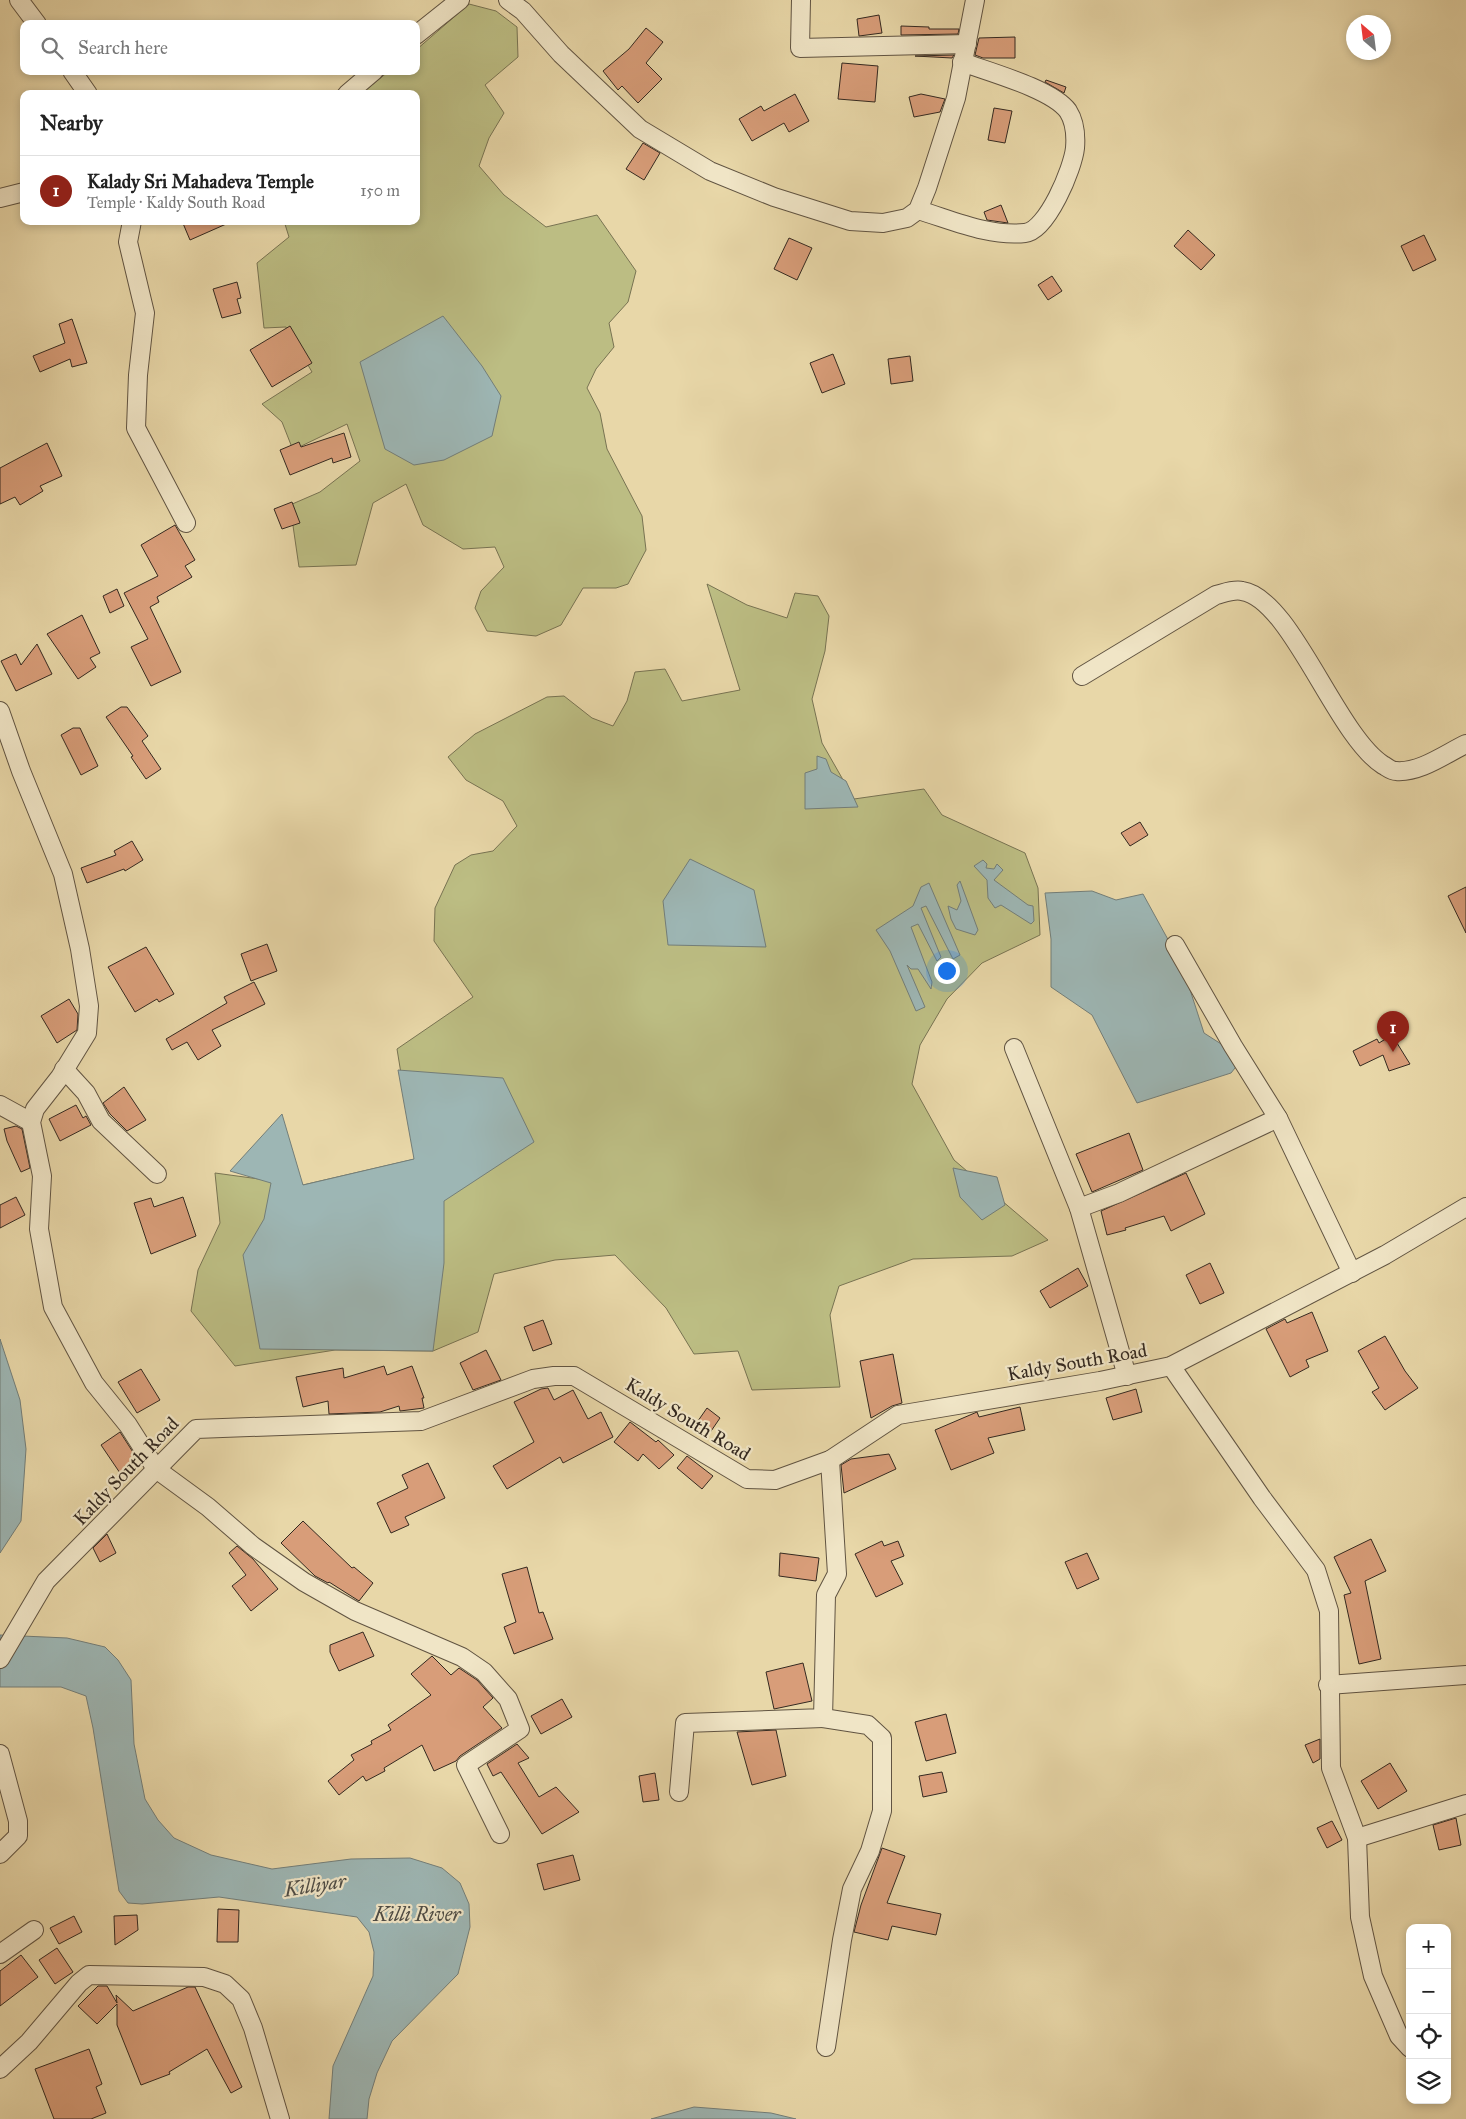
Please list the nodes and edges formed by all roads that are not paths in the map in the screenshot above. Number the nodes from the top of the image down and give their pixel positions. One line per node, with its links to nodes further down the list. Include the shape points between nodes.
1 (460, 0): 7 (street)
2 (508, 0): 16 (street, via 640,129 710,172 850,221 883,224 907,218)
3 (801, 0): 8 (street, via 800,48)
4 (975, 0): 8 (street)
5 (27, 2): 6 (street)
6 (35, 20)
7 (420, 33)
8 (967, 44): 9 (street)
9 (962, 62): 16 (street, via 956,98); 16 (street, via 1049,95 1068,111 1075,128 1075,150 1053,207 1043,222 1027,233 999,232)
10 (75, 75): 12 (street)
11 (369, 75): 13 (street)
12 (85, 90)
13 (352, 90)
14 (20, 193): 15 (street)
15 (0, 198)
16 (918, 210)
17 (131, 225): 18 (street, via 128,242 145,313 136,428)
18 (186, 523)
19 (1082, 676): 21 (street, via 1216,595 1241,590 1258,597 1282,621 1353,734 1375,759 1394,771 1409,771)
20 (0, 711): 24 (street, via 63,874 80,949 89,1006 87,1033)
21 (1466, 744)
22 (1175, 945): 26 (street, via 1232,1046)
23 (1014, 1048): 30 (street)
24 (64, 1069): 27 (street, via 36,1109); 28 (street, via 86,1093 101,1121)
25 (0, 1105): 27 (street)
26 (1278, 1118): 30 (street, via 1119,1193); 31 (street)
27 (31, 1122): 35 (street, via 42,1176 39,1229 53,1307 94,1383 128,1425)
28 (157, 1174)
29 (1466, 1207): 31 (street, Kaldy South Road)
30 (1079, 1208): 33 (street)
31 (1352, 1273): 32 (street, Kaldy South Road)
32 (1171, 1366): 33 (street, Kaldy South Road); 38 (street, via 1316,1570 1329,1610)
33 (1127, 1376): 34 (street, Kaldy South Road, via 898,1415)
34 (830, 1460): 35 (street, Kaldy South Road, via 775,1480 748,1479 574,1376 554,1376 533,1379 421,1421 196,1428); 39 (street, via 837,1574 826,1595)
35 (156, 1469): 36 (street, Kaldy South Road, via 46,1581); 43 (street, via 304,1582 355,1611 462,1657 484,1672 508,1699 520,1729 466,1766)
36 (2, 1656)
37 (1466, 1675): 38 (street)
38 (1328, 1685): 44 (street, via 1331,1768)
39 (823, 1718): 41 (street, via 685,1723); 49 (street, via 868,1725 882,1738 883,1776 882,1811 870,1851 852,1889)
40 (0, 1754): 45 (street, via 18,1821 18,1836)
41 (680, 1792)
42 (1466, 1804): 44 (street)
43 (500, 1834)
44 (1356, 1838): 48 (street, via 1360,1917 1373,1976 1399,2036)
45 (0, 1854)
46 (34, 1930): 47 (street)
47 (0, 1954)
48 (1406, 2044)
49 (826, 2046)
50 (0, 2069): 51 (street, via 89,1975 204,1977 225,1984 241,1999)
51 (280, 2119)

